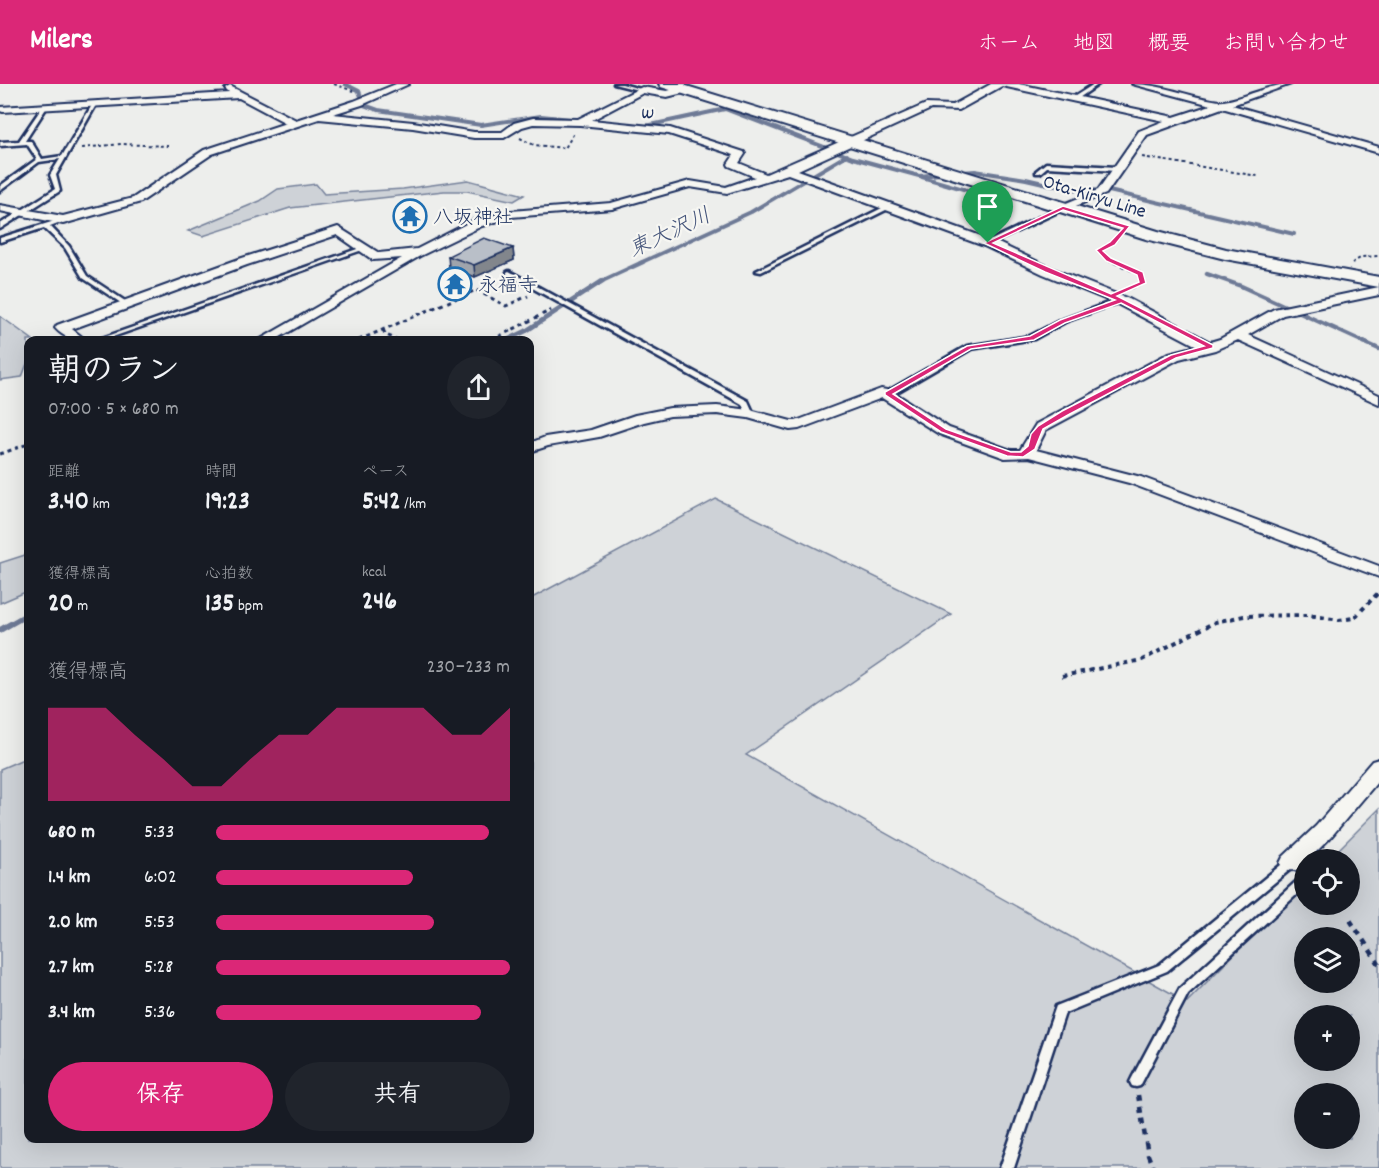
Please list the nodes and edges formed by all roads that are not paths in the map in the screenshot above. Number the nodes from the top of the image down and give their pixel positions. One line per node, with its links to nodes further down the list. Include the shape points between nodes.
1 (225, 84): 11 (street)
2 (404, 84): 17 (street)
3 (616, 84): 10 (lane)
4 (998, 84): 22 (street, via 955,108 930,106)
5 (1005, 84): 12 (street)
6 (1097, 84): 12 (lane)
7 (1137, 84): 14 (street)
8 (1286, 84): 14 (street)
9 (676, 86): 10 (street, via 678,92 667,94); 22 (main road, Ota-Kiryu Line)
10 (642, 90): 19 (street)
11 (238, 95): 13 (street); 20 (street)
12 (1074, 99): 18 (street)
13 (94, 105): 15 (street); 25 (lane)
14 (1220, 105): 18 (street); 24 (street)
15 (45, 107): 16 (street); 21 (lane)
16 (2, 110)
17 (317, 116): 19 (street, w, via 474,135 504,135 526,122); 20 (street)
18 (1175, 120): 27 (street, via 1143,133)
19 (583, 121): 30 (street, w, via 670,131 740,154 733,164)
20 (292, 122): 36 (street, via 208,152 137,200)
21 (21, 142): 23 (lane); 26 (lane, via 29,142 40,159)
22 (850, 142): 28 (street); 34 (main road, Ota-Kiryu Line)
23 (0, 144)
24 (1379, 150)
25 (64, 157): 26 (lane); 35 (lane, via 53,175 58,190)
26 (37, 161): 31 (lane)
27 (1117, 169): 29 (lane, via 1046,165); 34 (street, via 1103,190)
28 (788, 170): 30 (street); 32 (street)
29 (1038, 172)
30 (765, 177): 42 (street, via 727,190 690,184 612,206 499,216)
31 (0, 189)
32 (888, 207): 40 (street); 43 (lane)
33 (0, 208): 35 (street)
34 (1063, 208): 40 (lane); 45 (main road, Ota-Kiryu Line, via 1225,254)
35 (24, 212): 36 (street); 38 (lane)
36 (63, 220): 37 (lane)
37 (46, 225): 39 (lane); 47 (lane, via 67,247 85,277)
38 (0, 227)
39 (0, 240)
40 (988, 243): 46 (street)
41 (365, 248): 42 (street, via 377,256); 47 (street, via 338,231); 50 (lane)
42 (420, 252): 51 (street)
43 (759, 271)
44 (509, 273): 55 (lane, via 744,403)
45 (1378, 290): 48 (street, via 1288,309)
46 (1116, 298): 52 (street); 53 (lane, via 1032,338 969,347)
47 (126, 304): 49 (street, via 62,328)
48 (1238, 335): 52 (street); 54 (street)
49 (74, 336)
50 (111, 336)
51 (273, 336)
52 (1210, 346): 57 (street, via 1174,356 1065,413 1041,428)
53 (887, 393): 55 (street, via 799,425); 57 (street, via 944,431 1010,454)
54 (1379, 400)
55 (750, 414): 56 (street, via 717,410 670,412)
56 (534, 446)
57 (1027, 452): 58 (street, via 1136,480)
58 (1379, 572)
59 (1379, 766): 60 (street)
60 (1311, 849)
61 (1294, 870): 64 (lane, via 1163,968 1060,1010)
62 (1294, 890): 63 (lane, via 1184,991)
63 (1136, 1082)
64 (1007, 1168)

